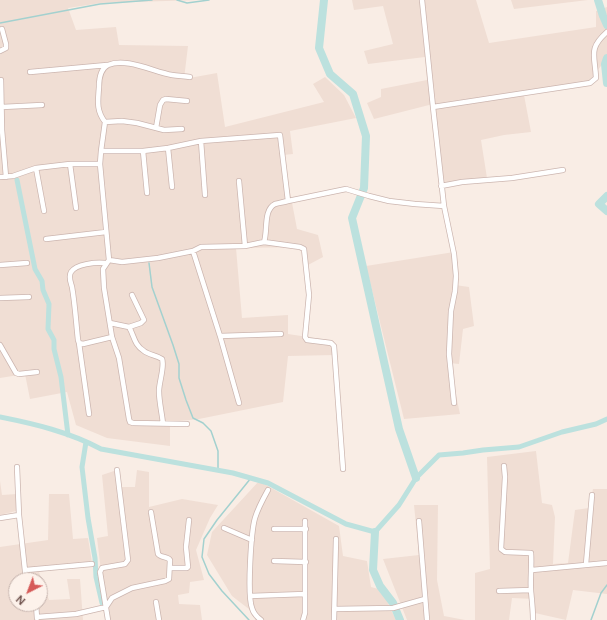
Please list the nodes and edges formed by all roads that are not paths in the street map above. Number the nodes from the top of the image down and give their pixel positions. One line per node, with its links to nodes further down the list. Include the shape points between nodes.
1 (422, 0): 12 (street)
2 (2, 29): 4 (street, via 6,48)
3 (607, 32): 12 (street, via 596,43 596,78 590,83)
4 (0, 51)
5 (107, 65): 6 (street); 7 (street, via 135,65 171,75); 13 (street, via 100,75 98,104 99,115)
6 (30, 72)
7 (190, 77)
8 (1, 80): 11 (street)
9 (187, 101): 14 (street, via 163,100)
10 (42, 105): 11 (street)
11 (2, 107): 24 (street)
12 (433, 107): 26 (street)
13 (105, 122): 14 (street, via 122,121); 18 (street)
14 (156, 128): 15 (street)
15 (182, 129)
16 (201, 141): 17 (street); 29 (street); 30 (street, via 280,135)
17 (168, 148): 19 (street); 27 (street)
18 (101, 151): 19 (street); 21 (street)
19 (143, 151): 28 (street)
20 (70, 164): 21 (street); 22 (street); 32 (street)
21 (100, 164): 34 (street)
22 (36, 168): 24 (street); 33 (street)
23 (563, 170): 26 (street)
24 (3, 177)
25 (239, 181): 37 (street)
26 (441, 186): 31 (street)
27 (172, 187)
28 (147, 193)
29 (205, 194)
30 (288, 201): 31 (street, via 346,189 389,201); 36 (street, via 275,204 269,209)
31 (444, 206): 53 (street, via 456,276 449,354)
32 (76, 208)
33 (44, 211)
34 (106, 232): 35 (street); 39 (street)
35 (46, 239)
36 (264, 242): 37 (street); 60 (street, via 304,249 309,295 305,337 307,340 332,343 334,346)
37 (245, 246): 38 (street, via 202,247)
38 (193, 251): 39 (street, via 158,258); 48 (street)
39 (107, 262): 45 (street, via 103,269); 50 (street, via 98,262 71,271 69,277)
40 (26, 263): 41 (street)
41 (0, 265)
42 (132, 295): 46 (street, via 144,320)
43 (29, 297): 44 (street)
44 (0, 298)
45 (110, 323): 46 (street); 49 (street)
46 (129, 326): 56 (street, via 139,347 159,357 164,363 159,391)
47 (280, 334): 48 (street)
48 (220, 336): 54 (street)
49 (112, 337): 50 (street); 56 (street, via 119,358 130,422)
50 (80, 343): 55 (street)
51 (0, 345): 52 (street, via 16,372)
52 (37, 372)
53 (454, 403)
54 (239, 404)
55 (89, 414)
56 (163, 424): 57 (street)
57 (187, 424)
58 (504, 466): 82 (street, via 501,549 505,552 531,553)
59 (17, 467): 65 (street)
60 (343, 469)
61 (117, 470): 89 (street, via 128,560 126,564 100,570)
62 (268, 490): 73 (street, via 260,503)
63 (592, 495): 79 (street)
64 (151, 512): 80 (street, via 158,554 169,559)
65 (19, 516): 66 (street); 81 (street)
66 (0, 518)
67 (189, 520): 80 (street, via 186,547 188,567)
68 (306, 521): 72 (street)
69 (419, 521): 87 (street)
70 (224, 528): 73 (street)
71 (274, 529): 72 (street)
72 (306, 529): 76 (street)
73 (252, 540): 86 (street)
74 (336, 540): 90 (street)
75 (274, 560): 76 (street)
76 (306, 562): 85 (street)
77 (607, 563): 79 (street)
78 (92, 564): 81 (street)
79 (586, 564): 82 (street)
80 (170, 568): 89 (street, via 168,580 132,588 112,598)
81 (26, 570)
82 (532, 570): 83 (street)
83 (531, 590): 84 (street); 98 (street)
84 (499, 591)
85 (305, 594): 86 (street); 95 (street, via 305,613)
86 (250, 596): 94 (street, via 252,607)
87 (425, 599): 90 (street, via 393,608); 97 (street)
88 (156, 602): 93 (street)
89 (106, 607): 91 (street); 92 (street)
90 (334, 609): 96 (street)
91 (37, 619)
92 (108, 620)
93 (159, 620)
94 (261, 620)
95 (302, 620)
96 (334, 620)
97 (427, 620)
98 (533, 620)

